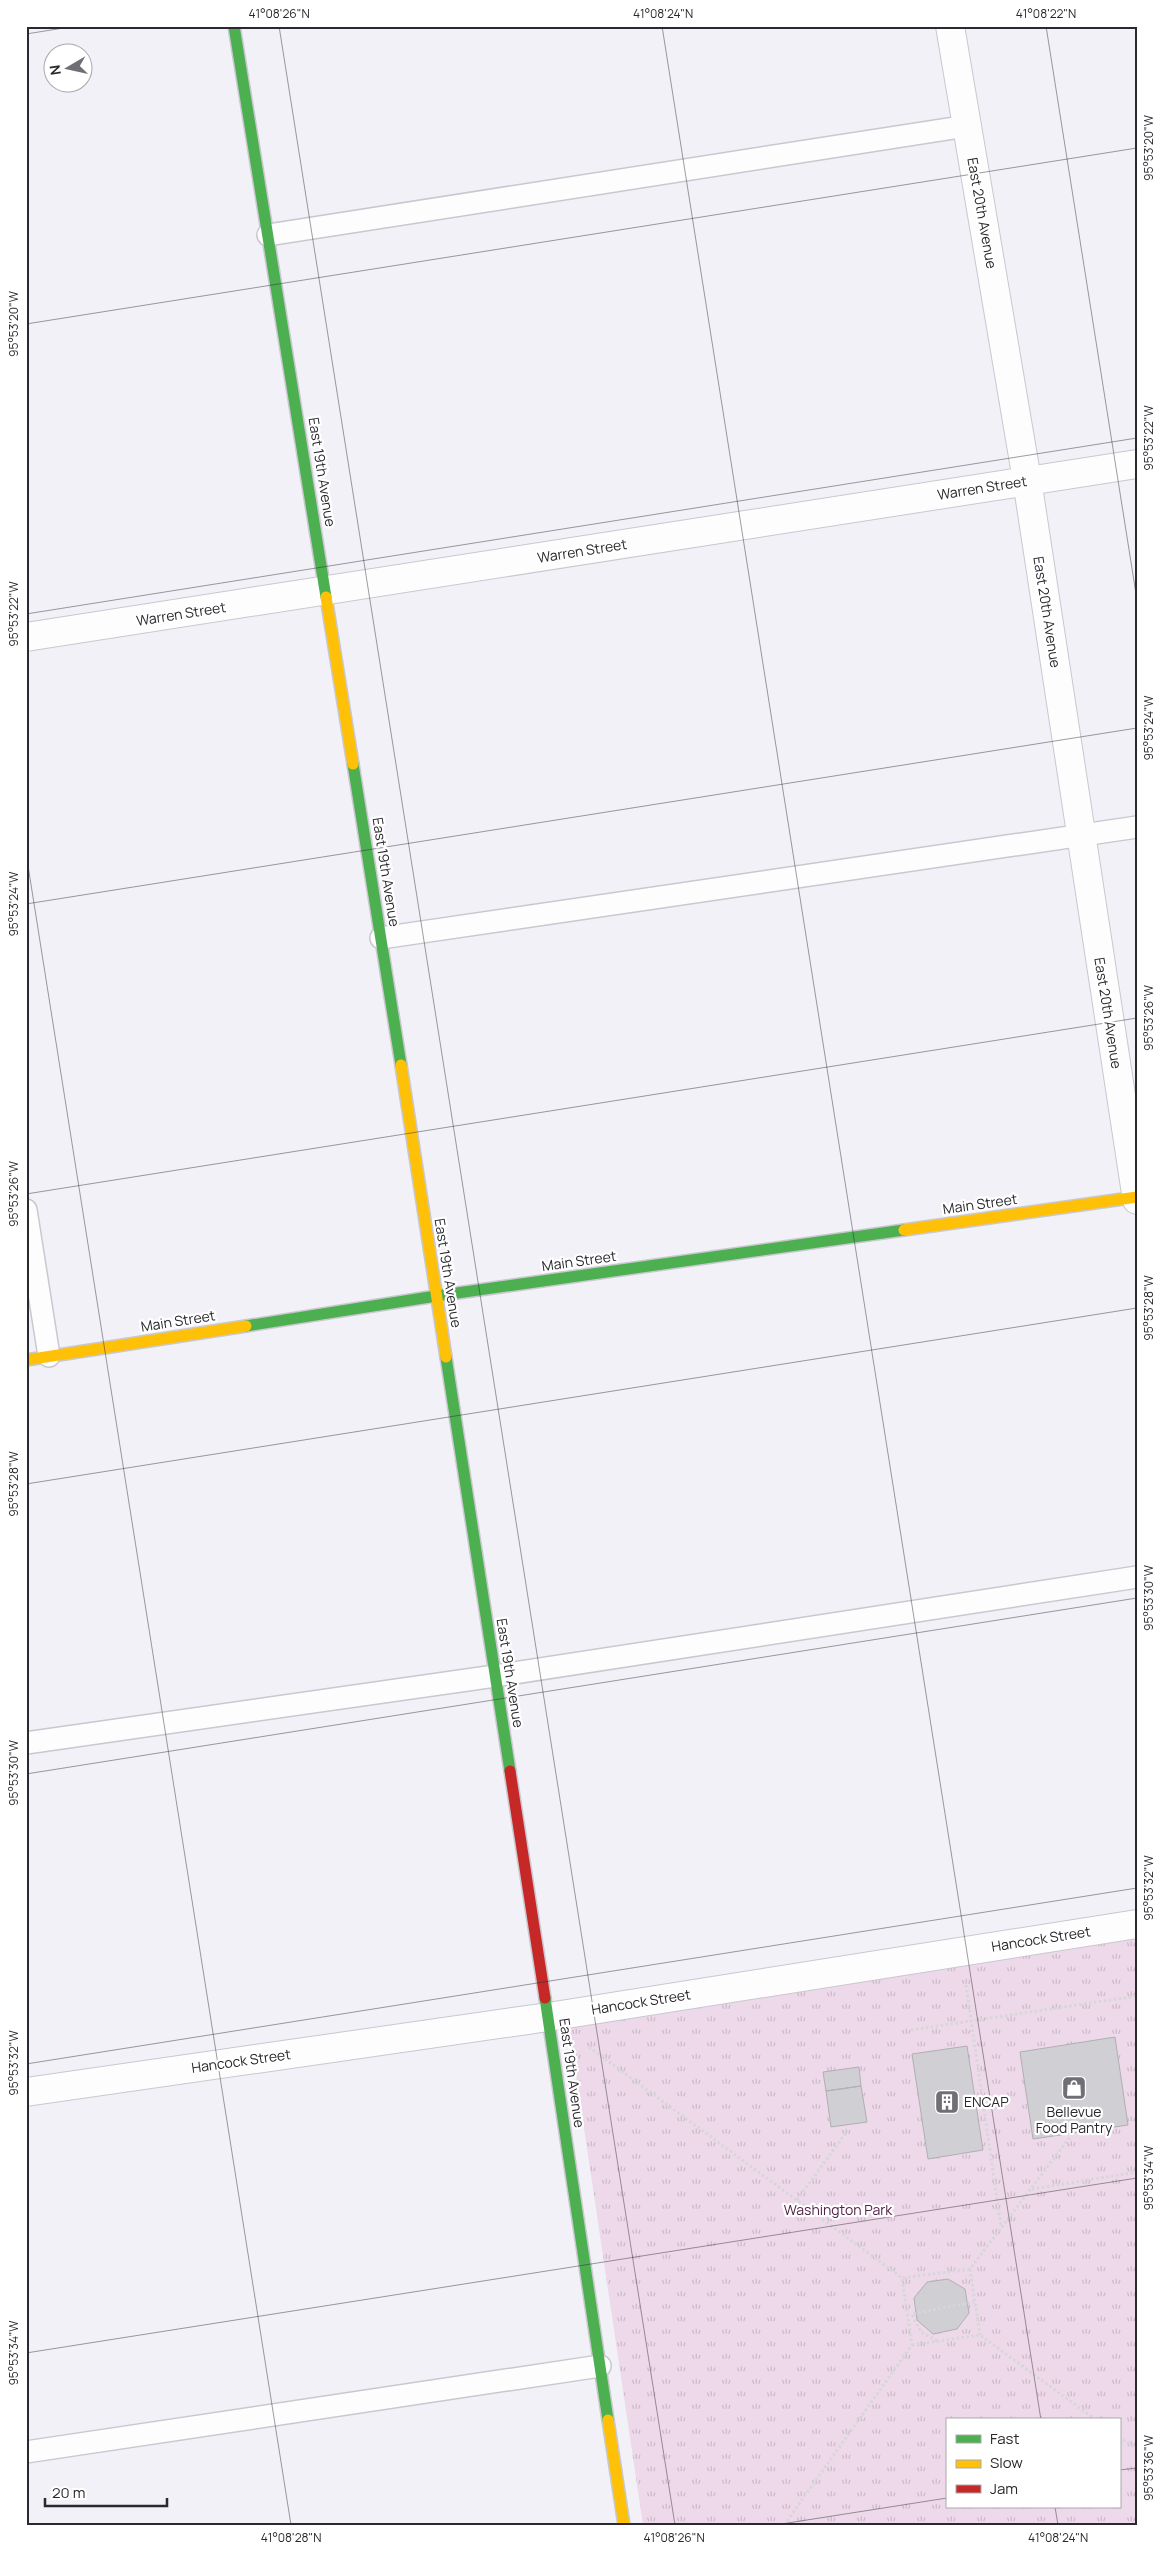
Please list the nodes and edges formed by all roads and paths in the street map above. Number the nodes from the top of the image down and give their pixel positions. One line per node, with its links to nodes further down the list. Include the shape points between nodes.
1 (234, 26): 4 (street, East 19th Avenue)
2 (950, 26): 3 (street, East 20th Avenue)
3 (967, 126): 4 (lane); 6 (street, East 20th Avenue)
4 (268, 235): 7 (street, East 19th Avenue)
5 (1137, 464): 6 (street, Warren Street)
6 (1027, 480): 7 (street, Warren Street); 10 (street, East 20th Avenue)
7 (327, 592): 8 (street, Warren Street); 11 (street, East 19th Avenue)
8 (26, 637)
9 (1137, 827): 10 (lane)
10 (1081, 835): 11 (lane); 12 (street, East 20th Avenue)
11 (381, 938): 14 (street, East 19th Avenue)
12 (1137, 1198): 14 (street, Main Street)
13 (26, 1210): 15 (lane)
14 (436, 1296): 15 (street, Main Street); 18 (street, East 19th Avenue)
15 (50, 1356): 16 (street, Main Street)
16 (26, 1360)
17 (1137, 1577): 18 (lane)
18 (495, 1676): 19 (lane); 22 (street, East 19th Avenue)
19 (26, 1743)
20 (1137, 1924): 22 (street, Hancock Street)
21 (1137, 1996): 23 (path)
22 (548, 2017): 25 (street, Hancock Street); 30 (path); 38 (street, East 19th Avenue)
23 (972, 2021): 24 (path); 31 (path)
24 (911, 2030)
25 (26, 2092)
26 (848, 2130): 30 (path)
27 (1073, 2134): 29 (path)
28 (1137, 2172): 29 (path)
29 (1031, 2189): 31 (path)
30 (797, 2200): 33 (path)
31 (1001, 2227): 32 (path)
32 (970, 2269): 33 (path); 34 (path)
33 (902, 2278): 37 (path)
34 (974, 2302): 35 (path); 36 (path, via 912,2314 920,2332)
35 (980, 2335): 36 (path); 39 (path)
36 (937, 2341): 37 (path)
37 (912, 2345): 44 (path)
38 (600, 2366): 42 (lane); 43 (street, East 19th Avenue)
39 (1093, 2418)
40 (1120, 2438): 41 (path)
41 (1137, 2450)
42 (26, 2452)
43 (624, 2525)
44 (784, 2525)

